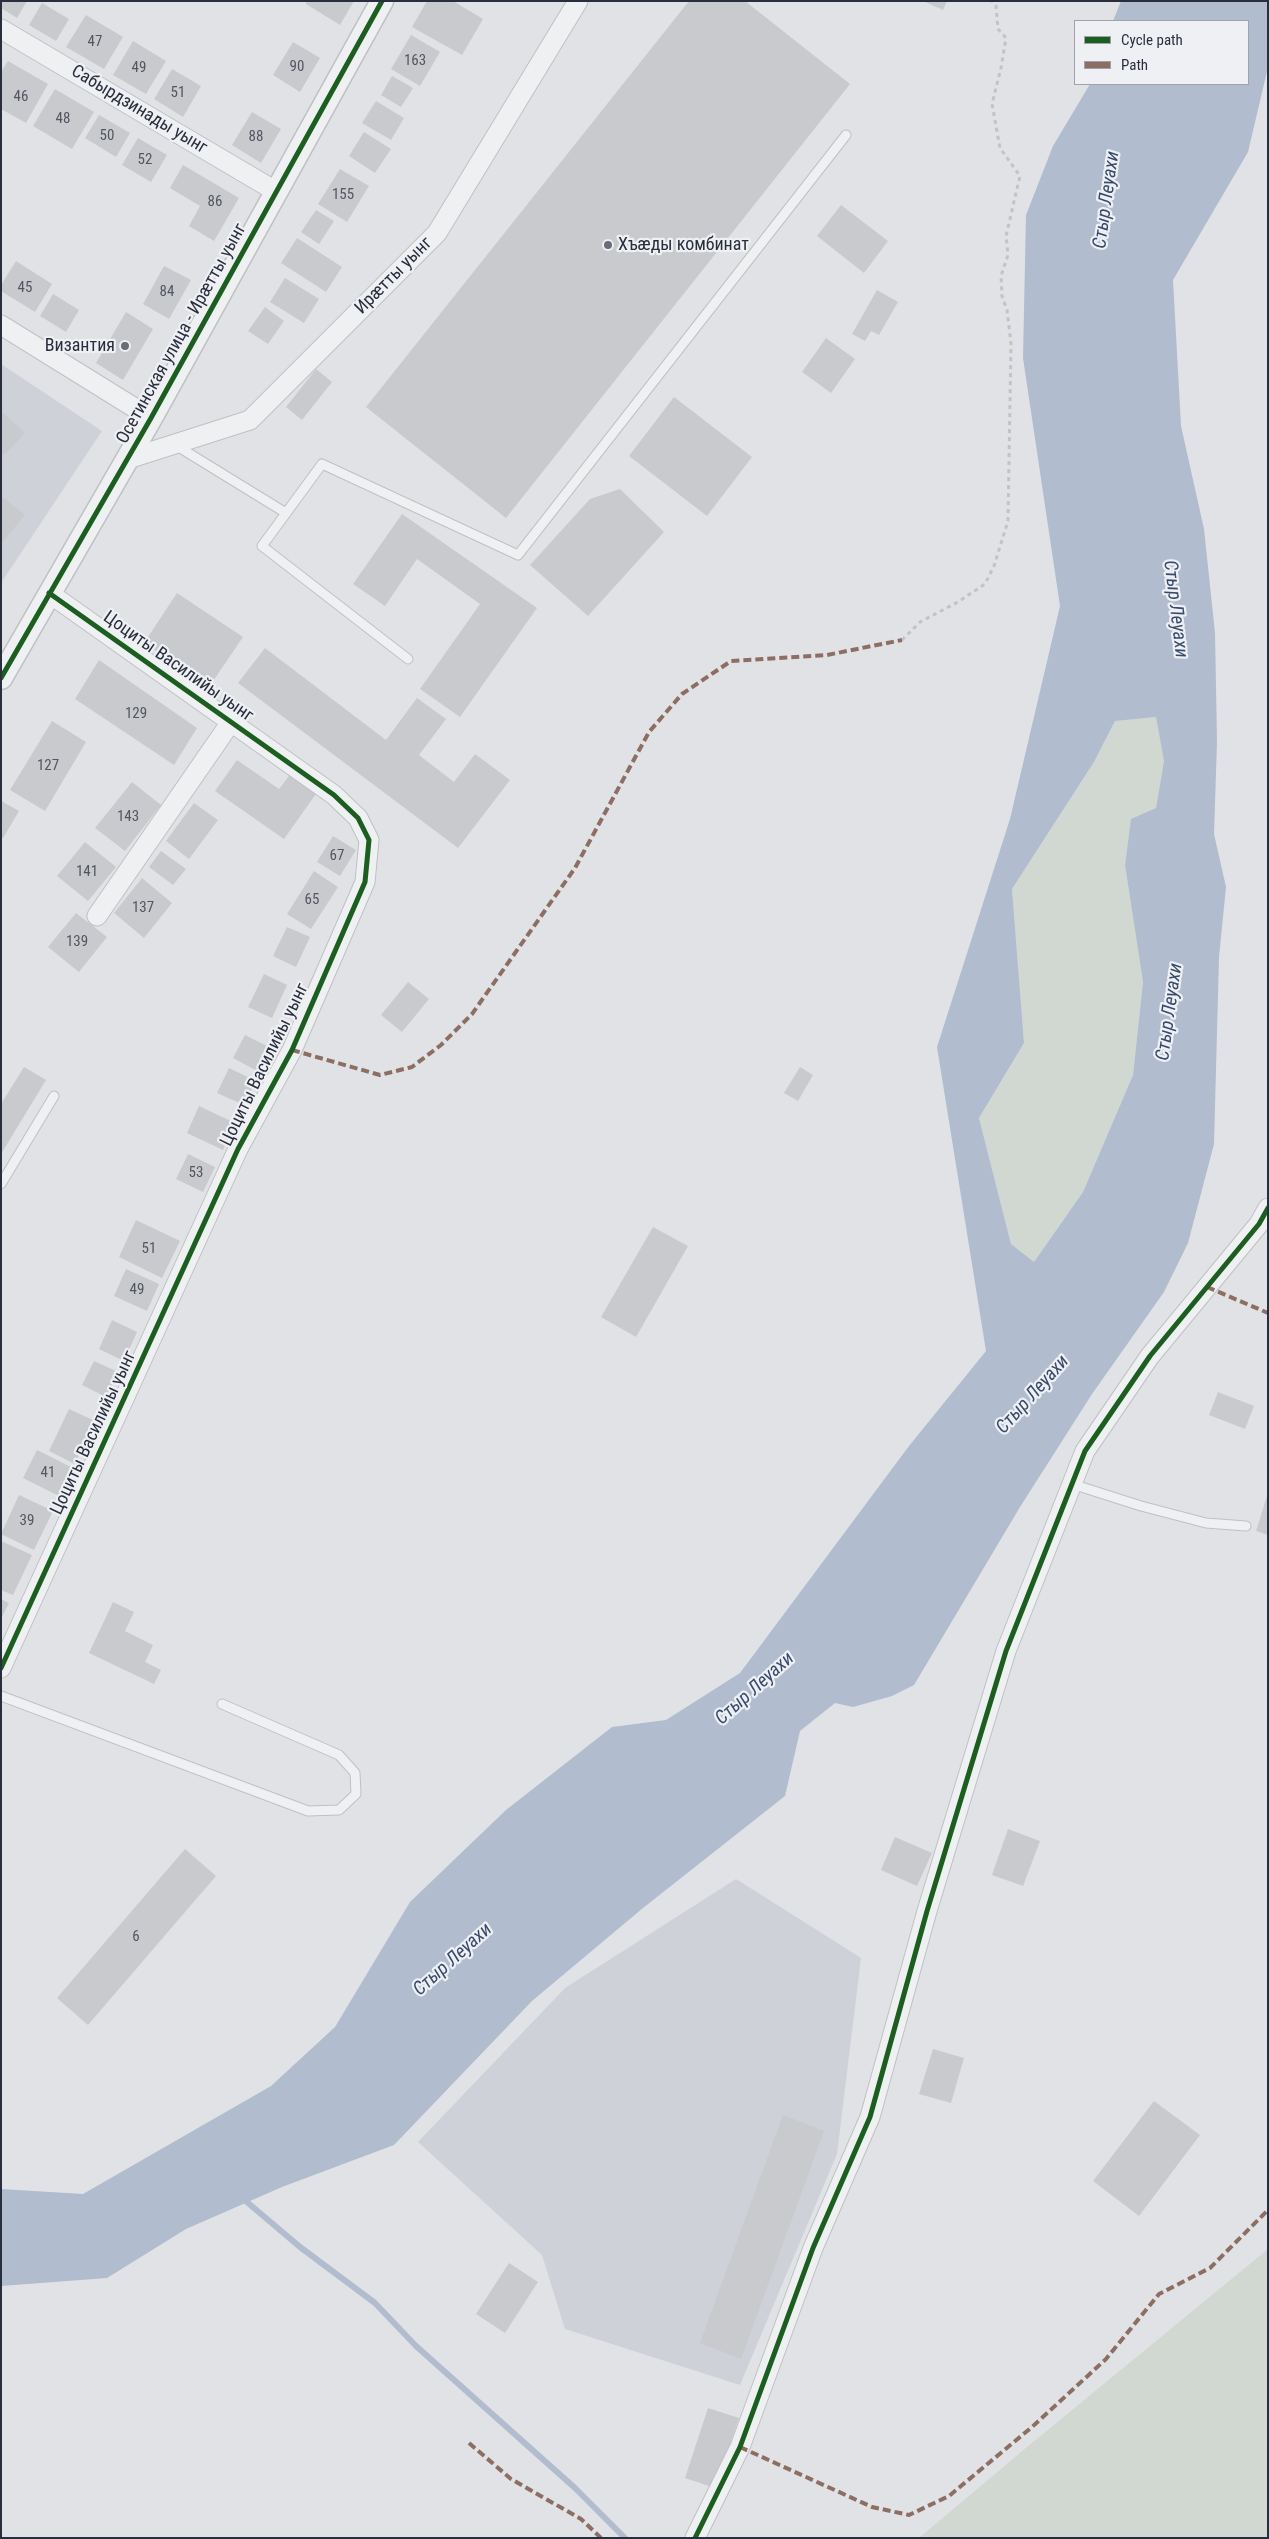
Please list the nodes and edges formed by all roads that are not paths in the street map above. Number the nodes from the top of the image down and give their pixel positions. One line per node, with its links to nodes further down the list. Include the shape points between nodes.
1 (382, 1): 5 (street, Осетинская улица - Ирæтты уынг)
2 (578, 1): 8 (street, Ирæтты уынг, via 437,233 250,420)
3 (1, 29): 5 (street, Сабырдзинады уынг)
4 (846, 135): 10 (lane, via 518,555 322,464)
5 (277, 192): 7 (street, Осетинская улица - Ирæтты уынг)
6 (1, 325): 7 (street)
7 (151, 418): 9 (street, Осетинская улица - Ирæтты уынг)
8 (174, 444): 9 (street, Ирæтты уынг); 10 (lane)
9 (128, 459): 11 (street, Осетинская улица - Ирæтты уынг)
10 (286, 513): 12 (lane, via 262,546)
11 (49, 593): 13 (street, Осетинская улица - Ирæтты уынг); 14 (street, Цоциты Василийы уынг)
12 (408, 659)
13 (1, 678)
14 (231, 722): 15 (street); 21 (street, Цоциты Василийы уынг, via 334,795 358,818 369,840 365,882 292,1050 238,1149)
15 (97, 916)
16 (54, 1096): 17 (lane)
17 (1, 1184)
18 (1268, 1208): 19 (street, via 1259,1224 1150,1356 1085,1451)
19 (1072, 1484): 20 (lane, via 1206,1522); 24 (street, via 1006,1651 927,1911 870,2117 813,2248 740,2447)
20 (1246, 1526)
21 (1, 1668)
22 (1, 1696): 23 (lane, via 308,1811 339,1810 356,1794 355,1773 338,1755)
23 (222, 1704)
24 (695, 2538)

